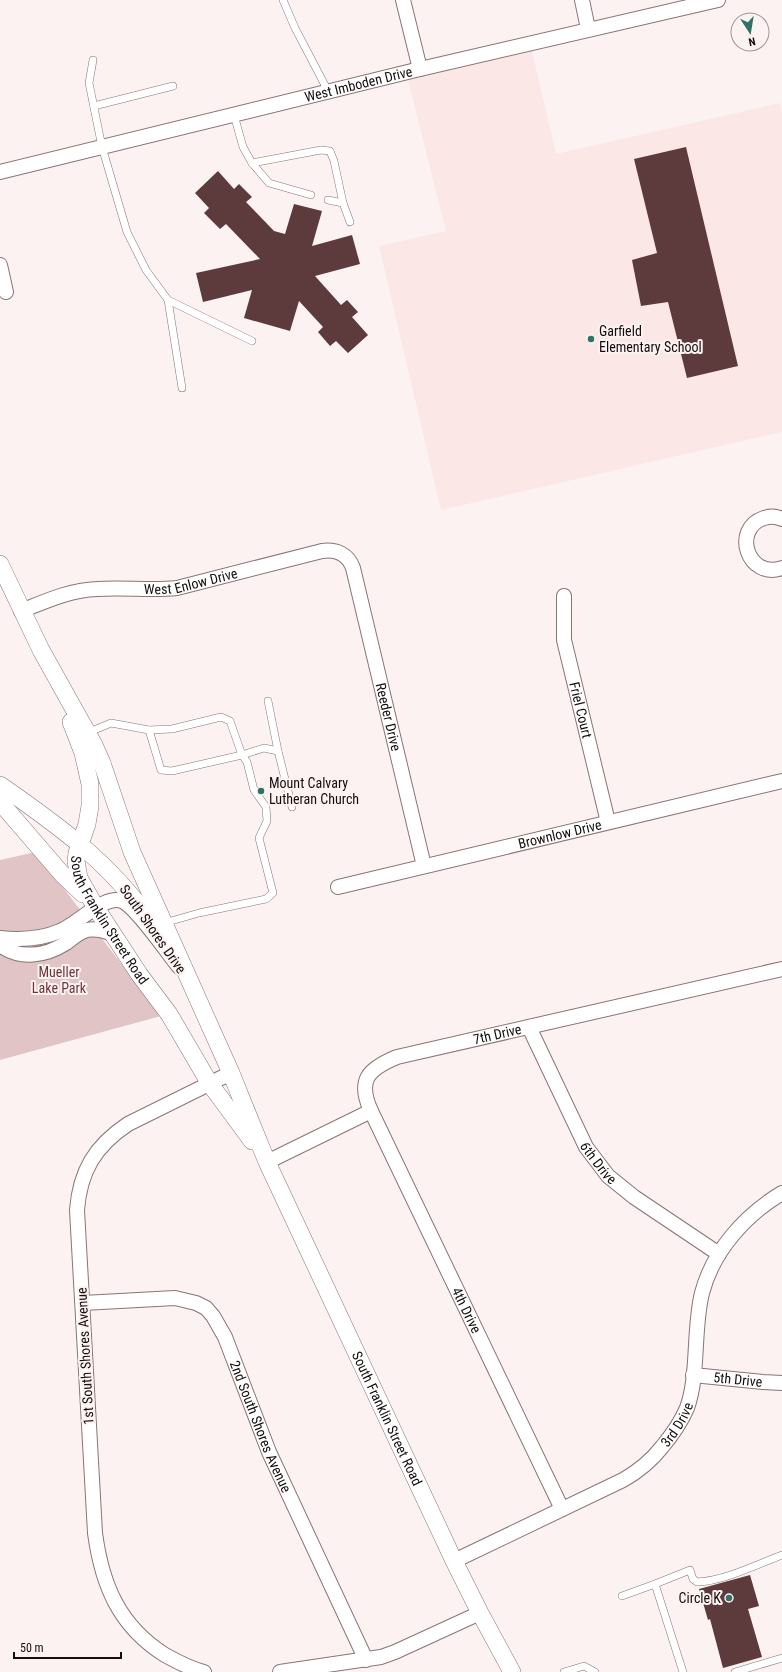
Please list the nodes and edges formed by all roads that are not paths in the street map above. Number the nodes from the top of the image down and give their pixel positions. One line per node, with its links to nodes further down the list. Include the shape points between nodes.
1 (283, 0): 9 (lane)
2 (403, 0): 7 (street)
3 (582, 0): 5 (street)
4 (718, 0): 5 (street, West Imboden Drive)
5 (588, 29): 7 (street, West Imboden Drive)
6 (93, 60): 10 (lane, via 89,83)
7 (420, 69): 9 (street, West Imboden Drive)
8 (173, 86): 10 (lane)
9 (328, 91): 11 (street, West Imboden Drive)
10 (94, 106): 12 (lane)
11 (234, 115): 12 (street, West Imboden Drive); 13 (lane, via 243,147)
12 (102, 147): 14 (street, West Imboden Drive); 21 (lane, via 127,232 146,270)
13 (252, 163): 15 (lane, via 269,183); 17 (lane, via 321,150 330,151)
14 (0, 172)
15 (311, 195)
16 (328, 200): 17 (lane)
17 (343, 203): 18 (lane)
18 (350, 222)
19 (0, 265): 20 (street)
20 (6, 292)
21 (168, 300): 22 (lane); 23 (lane)
22 (252, 341)
23 (182, 388)
24 (782, 518): 27 (street, via 762,519 752,527 746,539 746,548 755,563 771,570)
25 (0, 564): 29 (street, South Franklin Street Road)
26 (353, 568): 29 (street, West Enlow Drive, via 343,554 326,550 165,590 97,589 73,592); 44 (street, Reeder Drive)
27 (782, 568)
28 (564, 596): 42 (street, Friel Court, via 564,640)
29 (21, 611): 30 (street, South Franklin Street Road)
30 (41, 650): 33 (street, South Franklin Street Road); 40 (street, South Franklin Street Road, via 73,726 87,769 90,797)
31 (268, 701): 34 (lane)
32 (149, 730): 33 (lane, via 111,723); 35 (lane, via 172,729 221,717 230,721); 35 (lane, via 161,770 172,771)
33 (87, 734): 47 (street, South Franklin Street Road, via 102,763 132,852)
34 (278, 751): 35 (lane, via 264,748); 39 (lane)
35 (242, 755): 47 (lane, via 247,762 254,790 266,807 267,821 259,838 273,893 266,899)
36 (782, 780): 42 (street, Brownlow Drive)
37 (0, 784): 41 (street, South Shores Drive)
38 (0, 802): 46 (street, via 62,874)
39 (292, 807)
40 (88, 814): 41 (street, via 74,826 63,826); 43 (street, South Franklin Street Road)
41 (53, 822): 43 (street, South Shores Drive)
42 (608, 822): 44 (street, Brownlow Drive)
43 (80, 843): 46 (street, South Franklin Street Road, via 77,870); 52 (street, South Shores Drive, via 108,869 140,906)
44 (424, 866): 45 (street, Brownlow Drive)
45 (338, 887)
46 (96, 908): 48 (street, South Franklin Street Road); 49 (street, via 69,927 51,934 31,938); 52 (street, via 117,899 130,906)
47 (164, 923): 52 (street, South Franklin Street Road)
48 (114, 935): 50 (street, via 101,930 87,930 54,949 28,955 12,952); 55 (street, South Franklin Street Road, via 169,1014)
49 (0, 938)
50 (0, 945)
51 (782, 969): 53 (street, 7th Drive)
52 (193, 985): 54 (street, South Franklin Street Road)
53 (529, 1027): 56 (street, 7th Drive, via 407,1054 381,1064 366,1080 365,1095); 59 (street, 6th Drive, via 586,1147 608,1176 634,1197)
54 (231, 1073): 55 (street, 1st South Shores Avenue); 57 (street, South Franklin Street Road)
55 (210, 1084): 57 (street, South Franklin Street Road); 60 (street, 1st South Shores Avenue, via 112,1134 92,1158 81,1185 77,1210)
56 (371, 1111): 57 (street); 63 (street, 4th Drive)
57 (267, 1162): 65 (street, South Franklin Street Road)
58 (782, 1193): 59 (street, 3rd Drive, via 746,1221)
59 (719, 1254): 61 (street, 3rd Drive, via 702,1293)
60 (83, 1303): 70 (street, 2nd South Shores Avenue, via 175,1298 196,1303 206,1308 213,1316 225,1337 268,1452); 71 (street, 1st South Shores Avenue, via 96,1533 103,1574 116,1605 134,1630 172,1659 193,1670)
61 (693, 1375): 62 (street, 5th Drive); 63 (street, 3rd Drive, via 687,1408 681,1420 666,1443 646,1464 637,1473)
62 (782, 1383)
63 (562, 1509): 65 (street, 3rd Drive)
64 (782, 1555): 66 (lane, via 703,1582 693,1579 690,1570)
65 (454, 1561): 68 (street, South Franklin Street Road)
66 (655, 1584): 67 (lane); 76 (lane)
67 (622, 1596)
68 (480, 1613): 70 (street, via 396,1652); 73 (street, South Franklin Street Road)
69 (782, 1658): 77 (lane)
70 (366, 1660): 72 (street)
71 (204, 1672)
72 (284, 1672)
73 (512, 1672)
74 (564, 1672): 75 (lane, via 584,1666)
75 (595, 1672)
76 (683, 1672)
77 (735, 1672)

